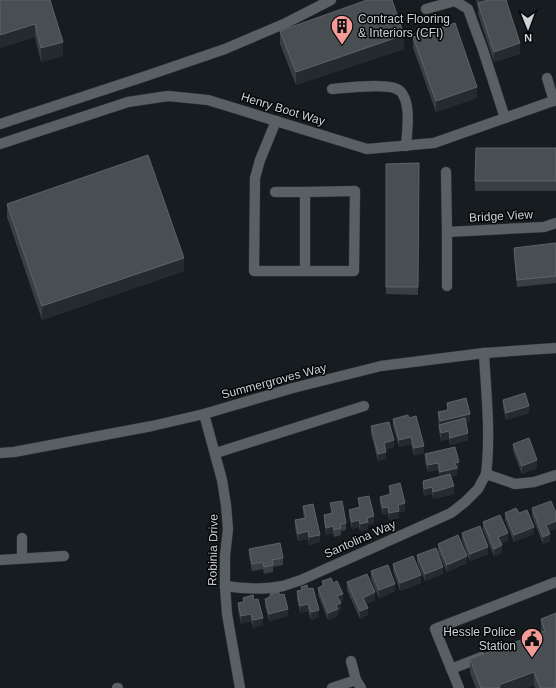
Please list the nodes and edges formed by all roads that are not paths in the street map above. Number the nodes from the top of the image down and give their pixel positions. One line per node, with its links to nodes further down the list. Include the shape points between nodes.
1 (331, 0): 6 (street, via 225,49)
2 (426, 9): 7 (street, via 455,1 468,9)
3 (547, 78): 5 (street)
4 (332, 89): 12 (street, via 378,86 400,90 407,109)
5 (555, 101): 7 (street, Henry Boot Way)
6 (21, 116): 9 (street); 10 (street)
7 (505, 118): 12 (street, Henry Boot Way, via 434,143)
8 (276, 121): 10 (street, Henry Boot Way, via 208,100 168,96 128,102); 12 (street, Henry Boot Way, via 367,150); 18 (street, via 255,178 254,271)
9 (0, 124)
10 (28, 134): 11 (street, Henry Boot Way)
11 (0, 144)
12 (406, 146)
13 (446, 172): 17 (street)
14 (275, 192): 15 (street)
15 (305, 192): 18 (street); 18 (street, via 355,192 355,200 354,271)
16 (556, 223): 17 (street, Bridge View, via 544,227)
17 (447, 232): 19 (street)
18 (305, 271)
19 (447, 286)
20 (556, 348): 21 (street, Summergroves Way)
21 (484, 353): 23 (street, Summergroves Way, via 381,366 292,388); 26 (street, Santolina Way, via 487,395)
22 (364, 406): 25 (street)
23 (204, 414): 24 (street, Summergroves Way, via 152,426); 25 (street, Robinia Drive)
24 (0, 453)
25 (216, 453): 33 (street, Robinia Drive, via 227,513)
26 (486, 474): 27 (street, via 515,484 534,482); 33 (street, Santolina Way, via 478,489 451,512 302,580 263,589)
27 (556, 475)
28 (22, 538): 30 (street)
29 (64, 556): 30 (street)
30 (22, 558): 31 (street)
31 (0, 560)
32 (556, 582): 36 (street, via 435,629)
33 (225, 586): 38 (street, Robinia Drive, via 227,614)
34 (493, 652): 36 (street)
35 (351, 661): 37 (street)
36 (451, 669): 40 (street)
37 (359, 684): 39 (street)
38 (240, 688)
39 (332, 688)
40 (458, 688)

